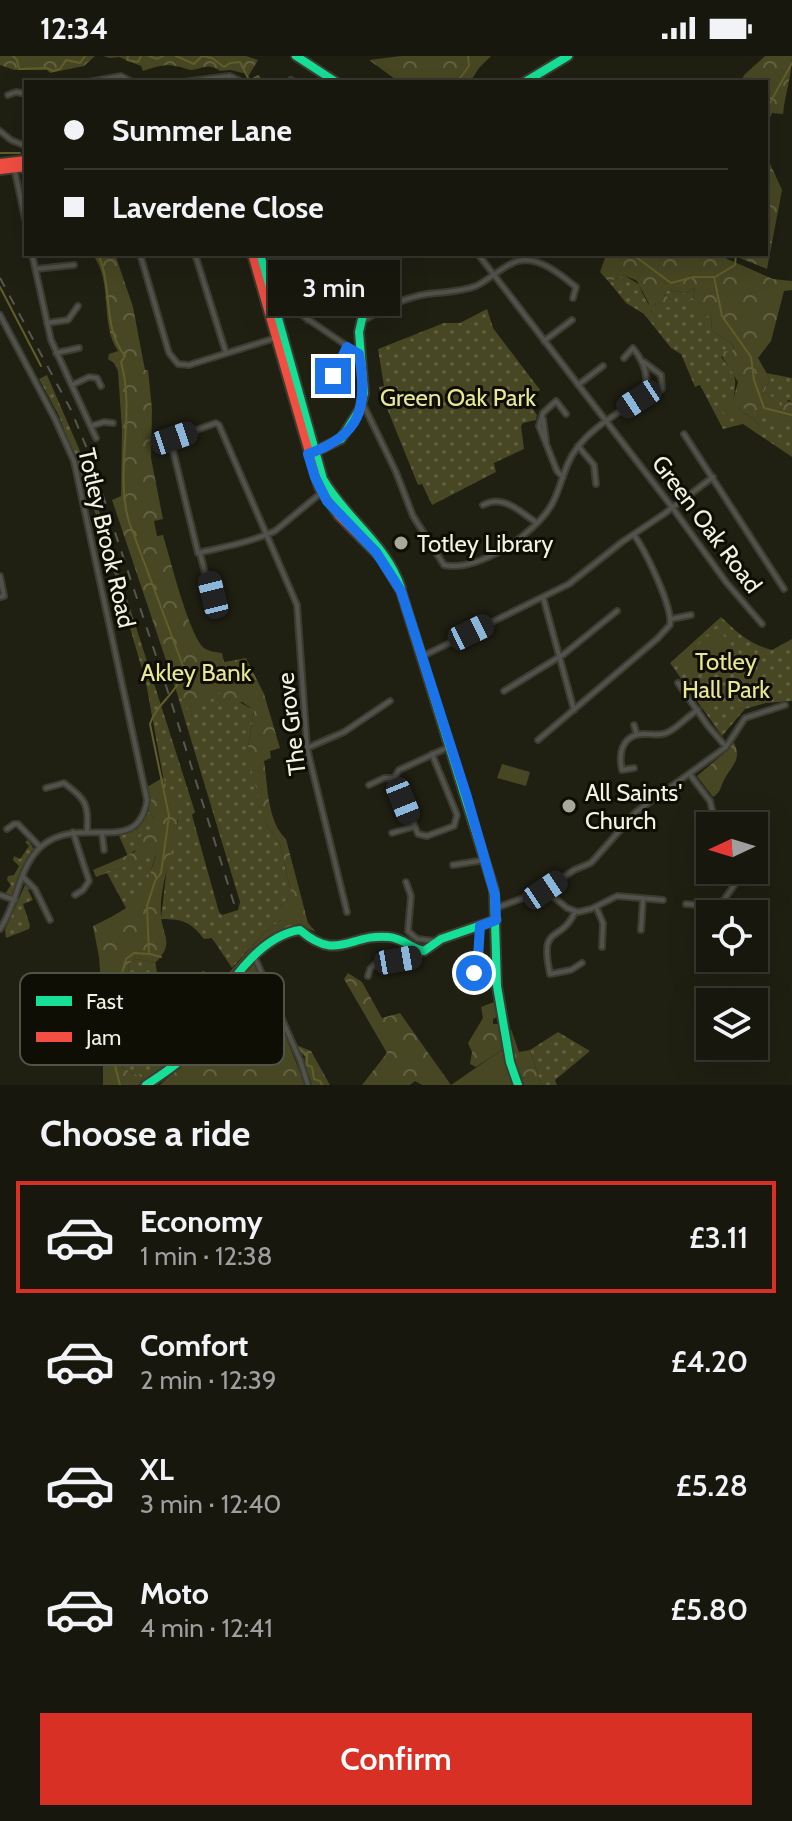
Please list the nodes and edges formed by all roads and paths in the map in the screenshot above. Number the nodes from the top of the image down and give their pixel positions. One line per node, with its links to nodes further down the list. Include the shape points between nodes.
1 (296, 56): 7 (main road)
2 (568, 56): 8 (main road)
3 (100, 80): 4 (street)
4 (128, 80)
5 (199, 80): 6 (street)
6 (238, 80)
7 (333, 80)
8 (528, 80)
9 (24, 94): 10 (street)
10 (8, 95)
11 (0, 131): 12 (street)
12 (24, 145)
13 (24, 161): 15 (main road)
14 (0, 163): 15 (main road)
15 (14, 166): 16 (main road); 17 (main road); 18 (street)
16 (24, 167)
17 (0, 170)
18 (24, 214)
19 (33, 256): 29 (street)
20 (141, 256): 45 (street, via 172,359 187,366)
21 (196, 256): 45 (street)
22 (253, 256): 40 (main road)
23 (261, 256): 40 (main road)
24 (322, 256): 36 (street)
25 (339, 256): 30 (street)
26 (377, 256): 30 (main road)
27 (480, 256): 31 (street, Green Oak Road)
28 (74, 265): 29 (street)
29 (36, 269): 39 (street)
30 (373, 271): 38 (main road)
31 (495, 276): 32 (street, via 519,261 540,263 576,287); 38 (street, via 464,290 406,299); 41 (street, Green Oak Road)
32 (573, 298)
33 (284, 303): 36 (street)
34 (78, 306): 39 (street, via 68,320)
35 (0, 315): 108 (street, Totley Brook Road, via 74,461 146,790 145,810 135,826)
36 (308, 320): 42 (street)
37 (572, 320): 41 (street)
38 (361, 322): 46 (main road)
39 (47, 323): 44 (street)
40 (281, 336): 45 (street); 63 (main road)
41 (544, 341): 51 (street, Green Oak Road)
42 (347, 347): 46 (street); 53 (street, via 334,370)
43 (79, 348): 44 (street)
44 (56, 353): 50 (street)
45 (226, 353)
46 (359, 354): 55 (main road)
47 (624, 358): 48 (street, via 633,348)
48 (644, 362): 54 (street, via 646,379); 54 (street, via 661,375 662,389)
49 (603, 366): 51 (street)
50 (72, 385): 52 (street, via 92,377); 59 (street)
51 (578, 385): 57 (street, Green Oak Road)
52 (101, 386)
53 (334, 391)
54 (639, 399): 57 (street)
55 (362, 402): 63 (main road, via 341,439); 70 (street, via 413,516 444,565 489,556)
56 (566, 414): 64 (street, via 556,401 538,430)
57 (605, 421): 62 (street); 69 (street, Green Oak Road)
58 (113, 423): 59 (street)
59 (91, 426): 61 (street)
60 (684, 434): 65 (street)
61 (96, 438)
62 (578, 446): 64 (street); 66 (street, via 594,465)
63 (312, 453): 67 (main road)
64 (563, 477): 70 (street)
65 (713, 477): 69 (street); 75 (street)
66 (596, 484)
67 (324, 490): 71 (street); 84 (main road, via 401,591)
68 (483, 505): 70 (street, via 499,500)
69 (672, 507): 72 (street); 82 (street, Green Oak Road)
70 (537, 523)
71 (266, 535): 73 (street); 73 (street, The Grove, via 216,423 171,442); 96 (street, The Grove, via 298,608)
72 (634, 535): 77 (street, via 573,582); 81 (street, via 648,554)
73 (199, 552): 78 (street)
74 (0, 576): 76 (street)
75 (784, 589)
76 (0, 597)
77 (543, 597): 83 (street); 84 (street)
78 (212, 601)
79 (617, 611): 83 (street)
80 (691, 615): 81 (street)
81 (671, 619): 89 (street, via 667,630)
82 (762, 624)
83 (559, 655): 86 (street); 89 (street)
84 (423, 656): 94 (main road)
85 (678, 683): 90 (street)
86 (504, 691)
87 (390, 701): 96 (street, via 344,732)
88 (785, 705): 95 (street, via 748,716)
89 (574, 710): 93 (street)
90 (698, 710): 92 (street, via 668,732); 95 (street)
91 (634, 725): 92 (street)
92 (637, 735): 98 (street, via 622,746 620,758 622,770)
93 (538, 740)
94 (451, 746): 97 (street); 112 (main road)
95 (726, 747): 99 (street)
96 (307, 748): 128 (street, The Grove)
97 (432, 754): 100 (street, via 396,772); 104 (street, via 457,822 424,836)
98 (634, 768)
99 (690, 775): 103 (street); 117 (street, via 636,812 591,863)
100 (394, 778): 101 (street); 104 (street)
101 (369, 785)
102 (46, 788): 106 (street, via 64,783 84,800)
103 (713, 812)
104 (413, 827): 109 (street)
105 (7, 829): 110 (street, via 18,824)
106 (87, 831): 107 (street, Totley Brook Road); 108 (street, Totley Brook Road)
107 (73, 832): 110 (street, Totley Brook Road); 119 (street, via 89,881)
108 (102, 833): 111 (street)
109 (392, 833)
110 (40, 847): 114 (street)
111 (104, 850)
112 (485, 860): 113 (street); 127 (main road)
113 (453, 865)
114 (23, 877): 121 (street); 130 (street)
115 (406, 882): 135 (street, via 411,896 408,931 421,941)
116 (737, 884): 123 (street)
117 (545, 890): 127 (street); 129 (street)
118 (0, 895): 121 (street)
119 (75, 895)
120 (643, 899): 122 (street); 126 (street, via 615,896); 134 (street)
121 (15, 900): 133 (street)
122 (663, 900)
123 (725, 900)
124 (686, 904): 125 (street)
125 (696, 905)
126 (596, 907): 129 (street); 136 (street, via 603,923)
127 (496, 908): 131 (main road)
128 (347, 912)
129 (575, 912): 139 (street, via 545,952 550,974)
130 (50, 920)
131 (496, 920): 132 (main road); 148 (main road, via 497,986)
132 (480, 926): 135 (main road); 143 (street)
133 (0, 929)
134 (641, 930)
135 (441, 939): 137 (main road)
136 (602, 947)
137 (424, 951): 138 (main road, via 383,936 323,946 294,930); 142 (street, via 375,964)
138 (255, 958): 140 (main road); 141 (street)
139 (582, 963)
140 (242, 973)
141 (261, 973)
142 (368, 976)
143 (475, 976)
144 (284, 1027): 147 (street)
145 (172, 1065): 146 (main road)
146 (149, 1083)
147 (308, 1085)
148 (518, 1085)

